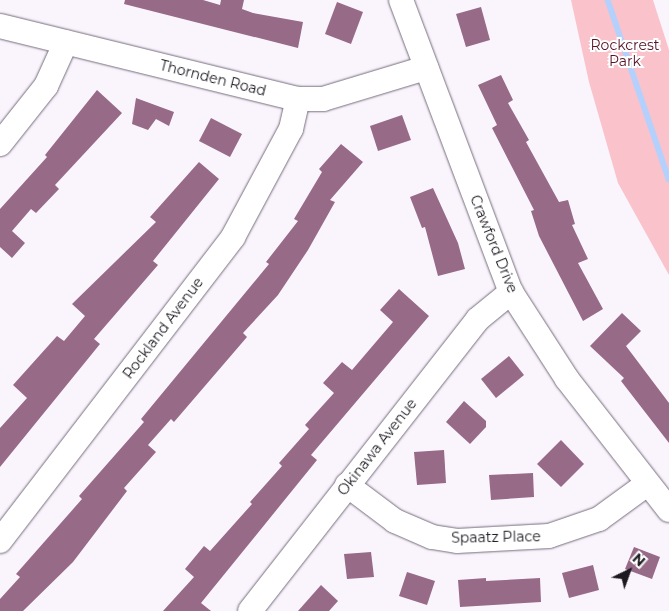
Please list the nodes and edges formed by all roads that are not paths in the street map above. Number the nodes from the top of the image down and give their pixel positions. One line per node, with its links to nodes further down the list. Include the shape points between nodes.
1 (401, 0): 4 (street, Crawford Drive)
2 (0, 26): 3 (street, Thornden Road)
3 (66, 42): 5 (street, Thornden Road); 6 (street, via 46,86)
4 (426, 68): 5 (street, Thornden Road, via 323,99); 7 (street, Crawford Drive)
5 (298, 99): 11 (street, Rockland Avenue, via 291,129 233,237)
6 (0, 144)
7 (512, 292): 8 (street, Crawford Drive, via 567,379); 9 (street, Okinawa Avenue, via 478,319)
8 (647, 484): 9 (street, Spaatz Place, via 599,518 549,536 457,541 432,537 395,521); 10 (street, Crawford Drive)
9 (347, 485): 12 (street, Okinawa Avenue)
10 (669, 510)
11 (0, 541)
12 (250, 611)

